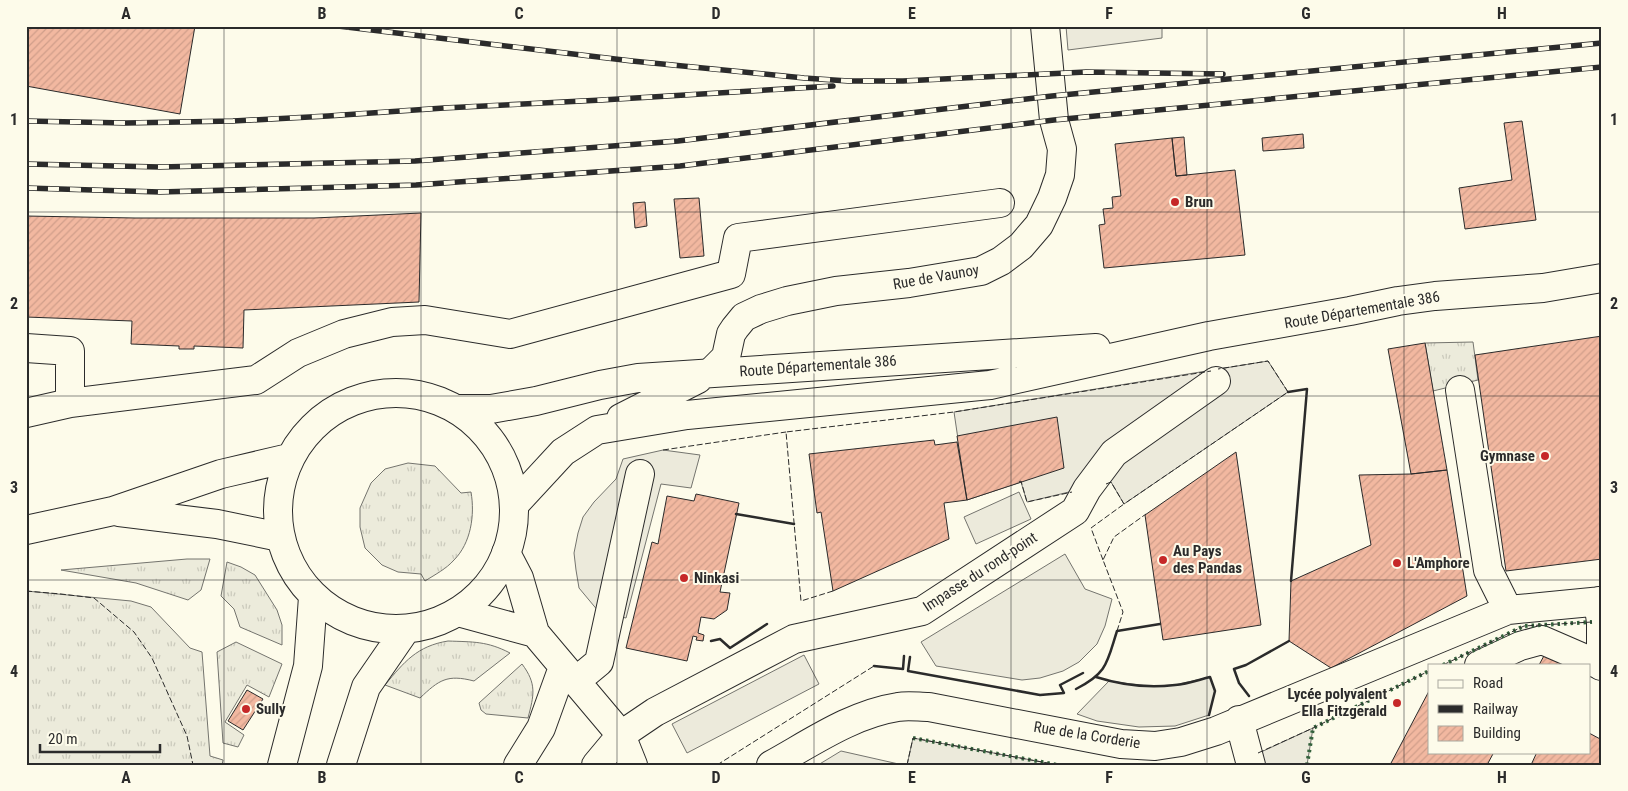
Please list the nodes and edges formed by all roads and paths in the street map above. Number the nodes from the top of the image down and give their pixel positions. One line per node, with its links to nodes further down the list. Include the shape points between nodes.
1 (1045, 26): 6 (main road, Rue de Vaunoy, via 1054,120 1062,149 1060,175 1039,225 1021,246 981,271 836,291 761,309 744,318 735,328 726,357)
2 (1000, 203): 9 (main road, via 738,238 731,274 510,334 425,320 392,322 344,334 298,353 256,380)
3 (1602, 278): 4 (main road, Route Départementale 386, via 1543,288 1398,301)
4 (1182, 342): 6 (main road, Route Départementale 386); 12 (main road, Route Départementale 386, via 990,385 687,415)
5 (26, 348): 9 (main road, via 70,351)
6 (710, 373): 10 (main road, Route Départementale 386, via 638,378 536,401 492,408); 12 (main road)
7 (1216, 381): 30 (main road, Impasse du rond-point, via 1114,453 1075,511 922,611 794,639 655,712)
8 (1460, 390): 22 (main road, via 1488,570)
9 (70, 402): 11 (main road)
10 (457, 409): 13 (main road, via 421,394 382,392 344,403 312,426); 15 (main road, via 486,434 506,467)
11 (26, 413)
12 (597, 430): 15 (main road, Route Départementale 386, via 563,452)
13 (289, 458): 16 (main road, via 221,474); 18 (main road, via 278,497)
14 (640, 474): 28 (main road, via 599,662)
15 (514, 505): 19 (main road)
16 (113, 511): 17 (main road); 18 (main road, via 217,524)
17 (26, 530)
18 (280, 537): 20 (main road, via 293,569)
19 (506, 553): 23 (main road, via 485,588); 25 (main road, via 519,578)
20 (314, 597): 24 (main road, via 341,616 372,628); 31 (main road, via 308,666)
21 (1600, 601): 22 (main road, Rue de la Corderie); 27 (main road)
22 (1508, 610): 29 (main road, Rue de la Corderie)
23 (458, 612): 24 (main road, via 433,624); 25 (main road)
24 (406, 629): 32 (main road, via 366,687)
25 (535, 633): 28 (main road)
26 (1480, 664): 27 (main road, via 1542,640)
27 (1602, 666)
28 (569, 674): 30 (main road); 33 (main road, via 542,728)
29 (1239, 720): 36 (main road, Rue de la Corderie, via 1181,742 1155,746 1121,744 929,707 900,706 847,724); 37 (main road)
30 (621, 735): 34 (main road, Impasse du rond-point); 35 (main road)
31 (282, 765)
32 (341, 765)
33 (518, 765)
34 (596, 765)
35 (634, 765)
36 (771, 765)
37 (1251, 765)

